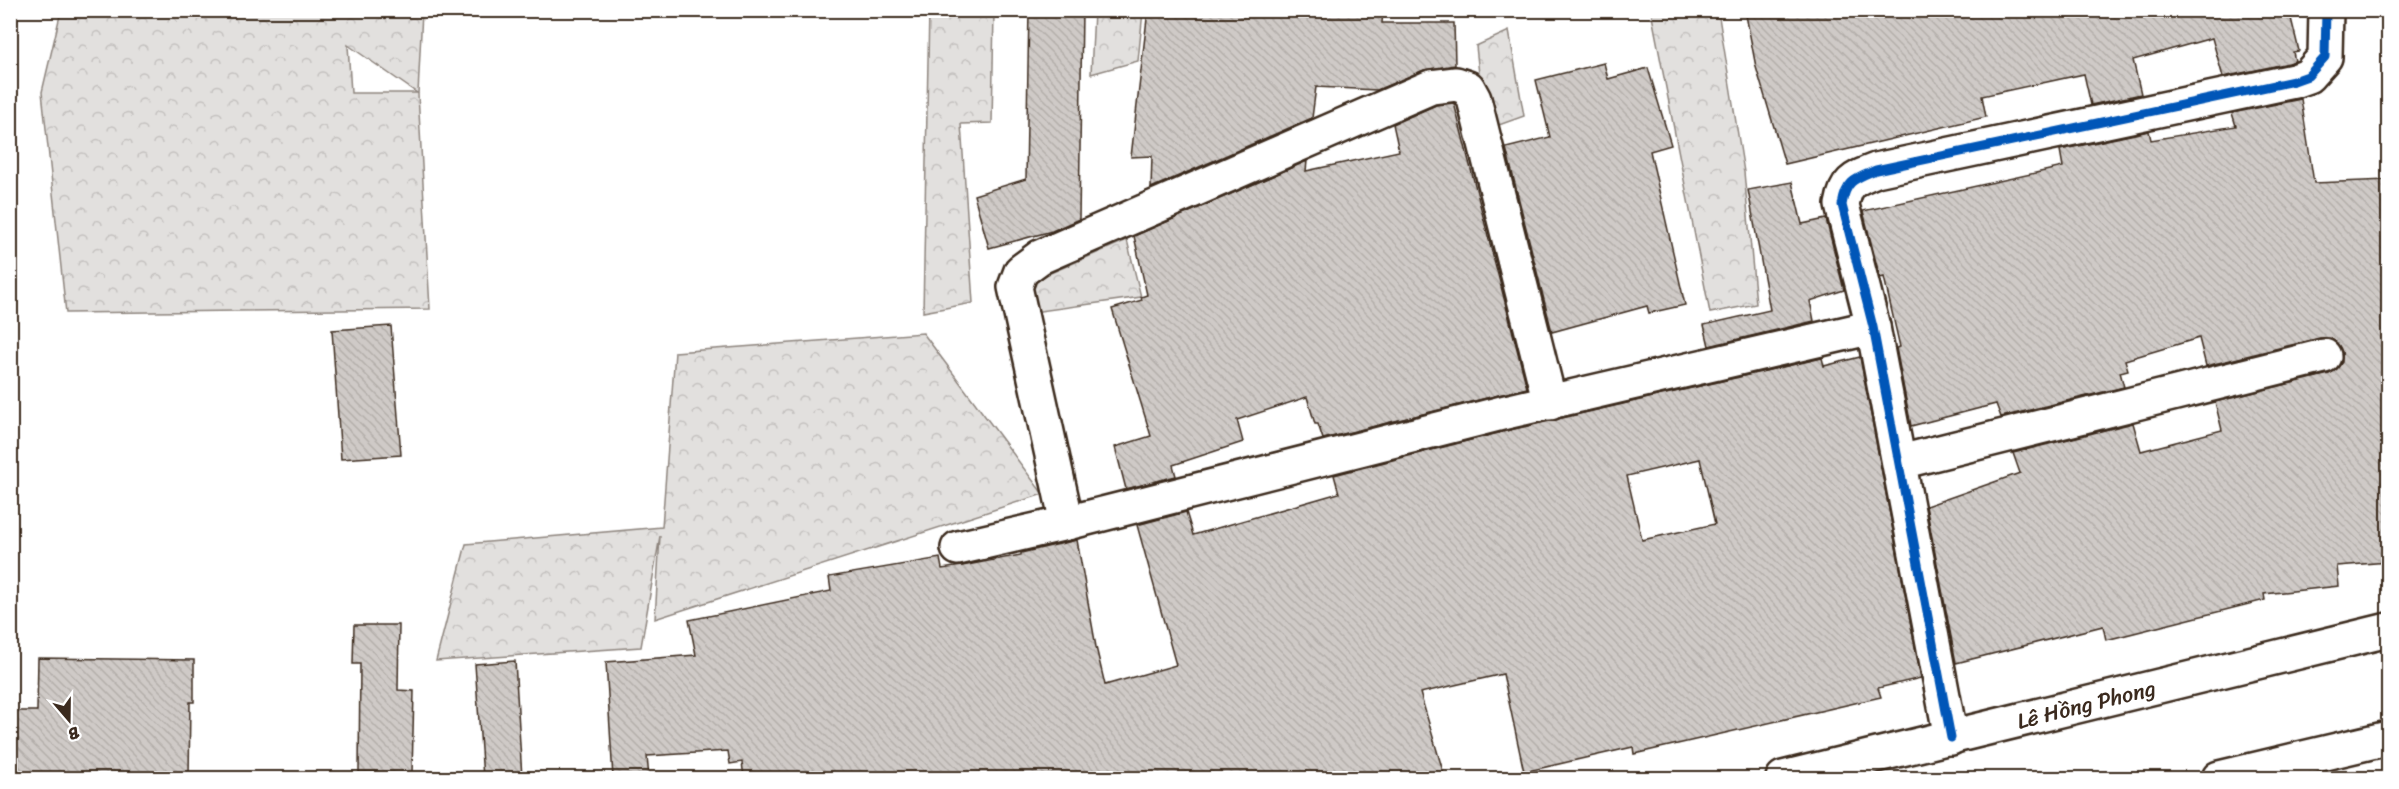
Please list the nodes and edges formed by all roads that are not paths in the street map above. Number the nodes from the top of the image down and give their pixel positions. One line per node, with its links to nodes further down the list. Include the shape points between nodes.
1 (2326, 10): 2 (main road, via 2325,57 2308,76 1875,170 1856,178 1844,190 1842,206)
2 (1873, 327): 4 (main road); 5 (main road)
3 (2324, 356): 5 (main road)
4 (1550, 403): 6 (main road); 6 (main road, via 1474,99 1468,88 1456,84 1431,87 1040,257 1021,272 1015,287)
5 (1900, 462): 9 (main road)
6 (1067, 523): 7 (main road)
7 (958, 548)
8 (2388, 630): 9 (main road, Lê Hồng Phong)
9 (1951, 738): 11 (main road, Lê Hồng Phong)
10 (2388, 738): 12 (main road)
11 (1784, 778)
12 (2219, 778)

